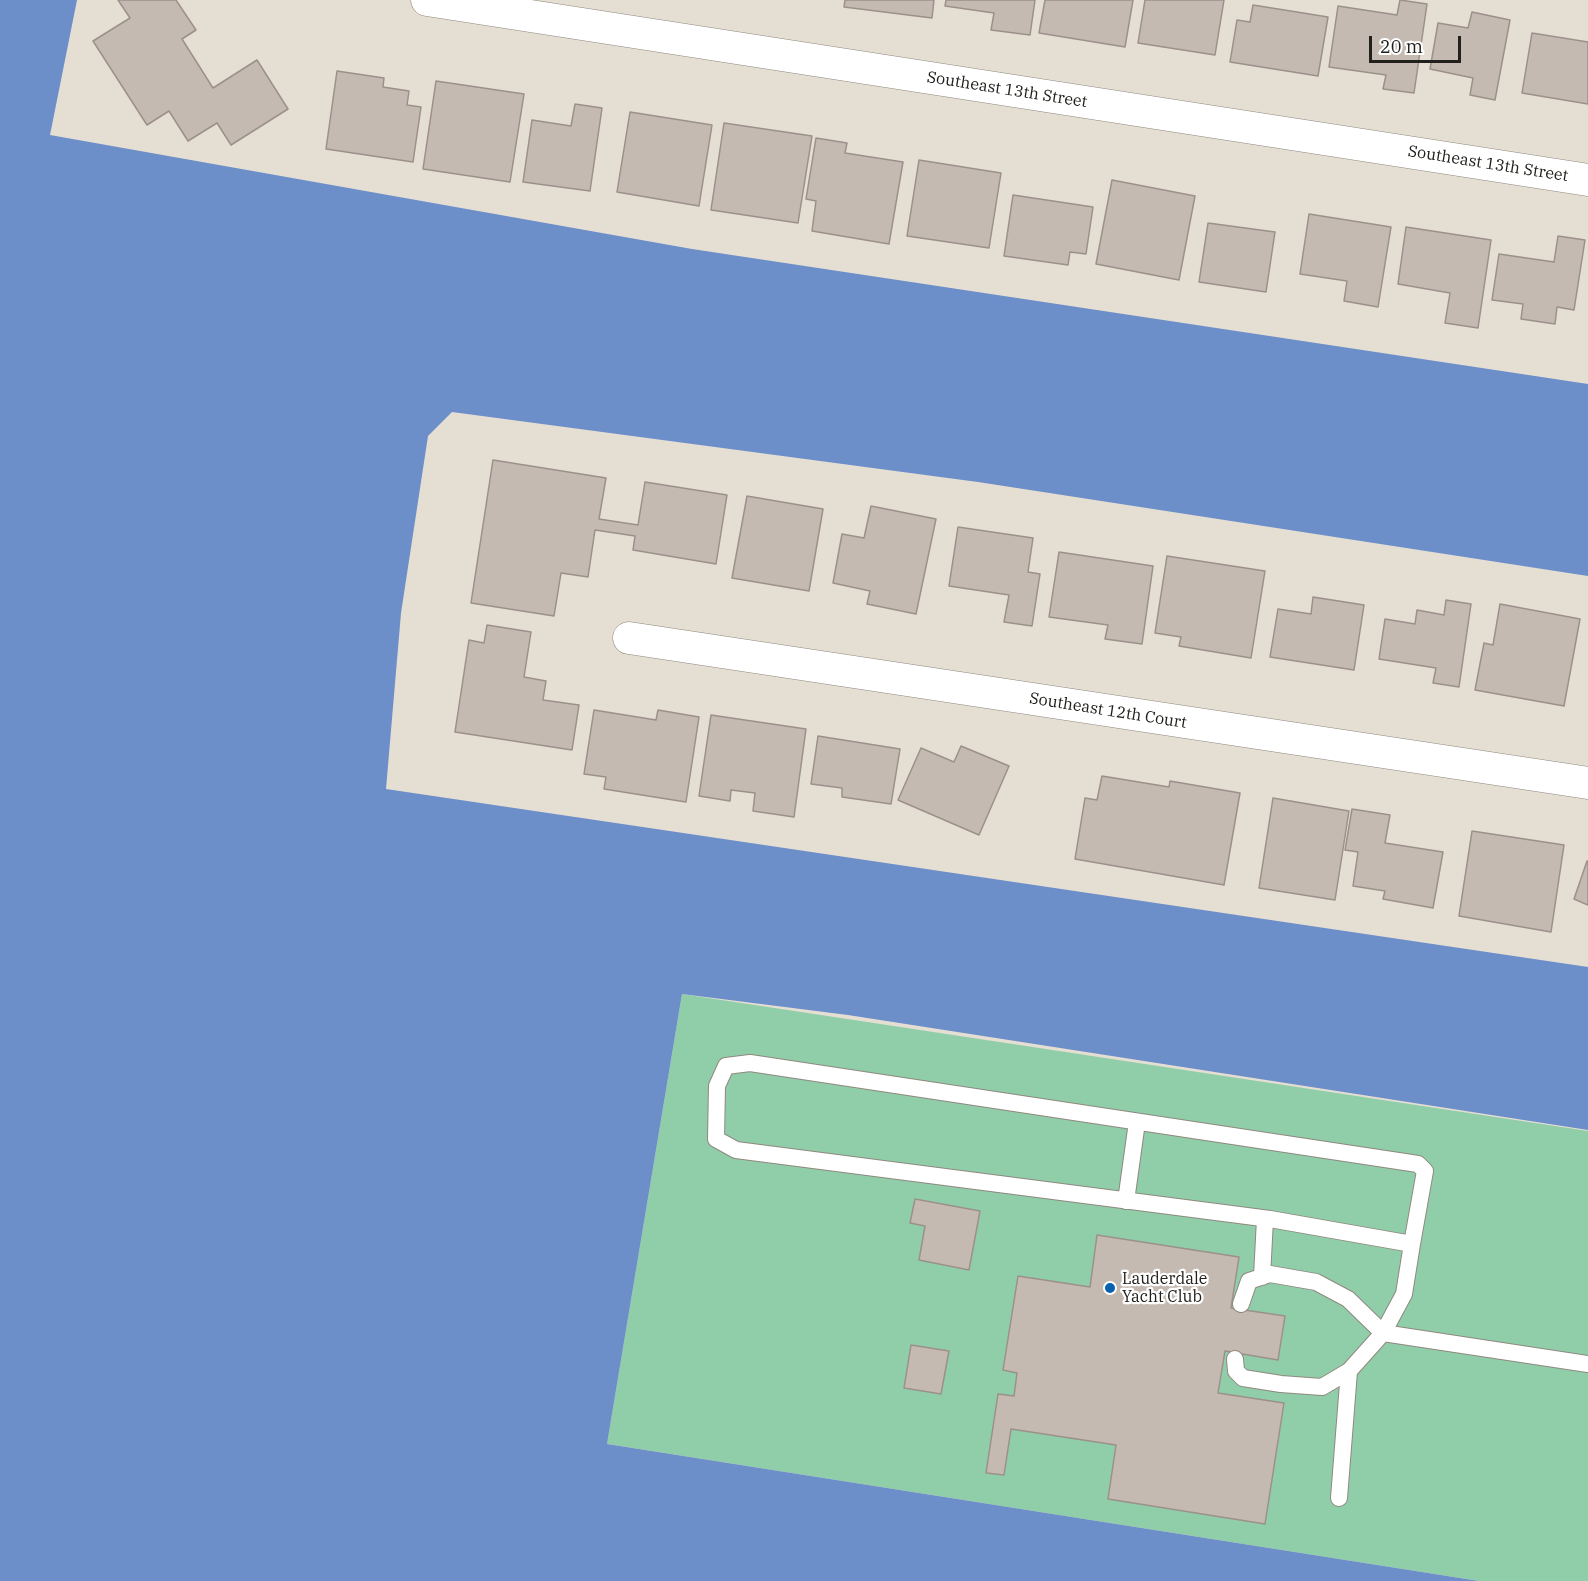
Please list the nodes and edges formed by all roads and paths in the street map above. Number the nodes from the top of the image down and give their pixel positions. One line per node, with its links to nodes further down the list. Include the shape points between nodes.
1 (427, 0): 2 (street, Southeast 13th Street)
2 (1588, 180)
3 (629, 638): 4 (street, Southeast 12th Court)
4 (1588, 783)
5 (1137, 1122): 6 (lane); 6 (lane, via 750,1063 726,1066 717,1086 716,1139 736,1150); 8 (lane, via 1418,1164 1425,1171)
6 (1126, 1201): 7 (lane)
7 (1264, 1219): 8 (lane); 9 (lane)
8 (1412, 1244): 11 (lane, via 1404,1294)
9 (1262, 1277): 10 (lane, via 1249,1281); 11 (lane, via 1270,1274 1316,1282 1348,1299)
10 (1241, 1304)
11 (1383, 1333): 13 (lane); 14 (lane)
12 (1235, 1359): 14 (lane, via 1236,1371 1243,1378 1281,1384 1322,1387)
13 (1588, 1364)
14 (1349, 1371): 15 (lane)
15 (1339, 1498)

